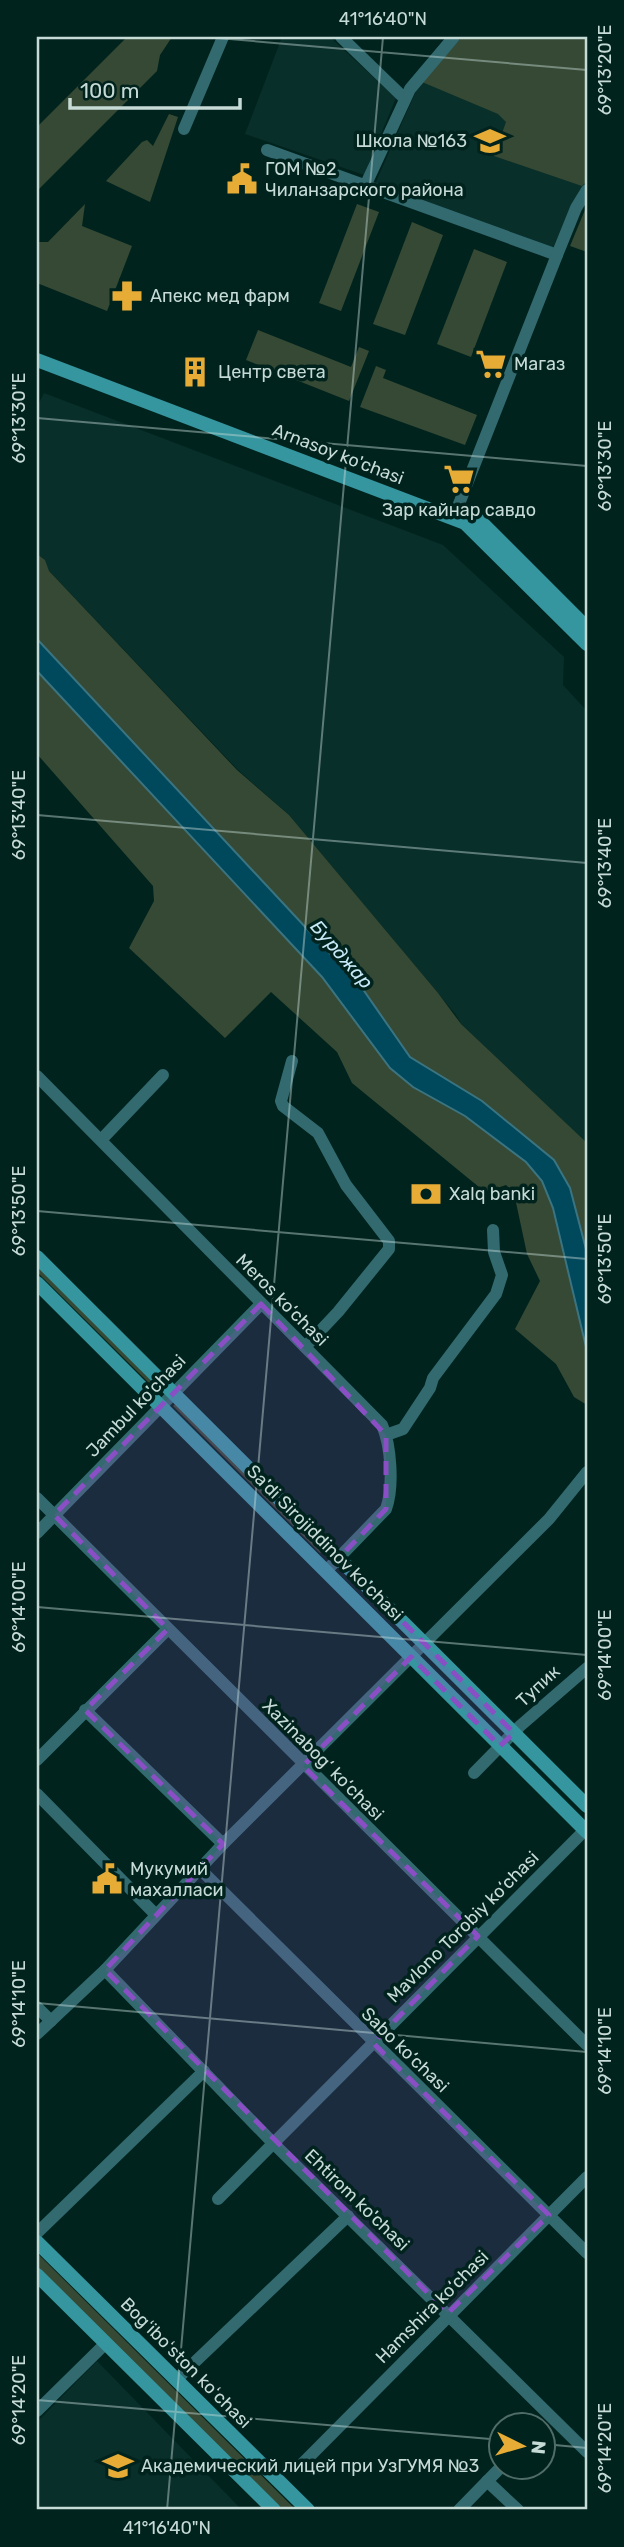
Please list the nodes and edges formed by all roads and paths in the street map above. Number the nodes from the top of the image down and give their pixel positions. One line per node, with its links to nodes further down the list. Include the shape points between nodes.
1 (223, 37): 5 (street)
2 (341, 37): 4 (street)
3 (454, 37): 4 (street)
4 (404, 98): 7 (street)
5 (184, 129)
6 (267, 150): 7 (street)
7 (366, 184): 9 (street)
8 (587, 190): 9 (street)
9 (557, 255): 13 (street)
10 (37, 351): 12 (street, Arnasoy ko'chasi)
11 (37, 360): 12 (street, Arnasoy ko'chasi)
12 (212, 421): 13 (street, Arnasoy ko'chasi)
13 (455, 514): 14 (street, Arnasoy ko'chasi, via 480,521)
14 (586, 636)
15 (292, 1061): 23 (street, via 283,1106 318,1133 345,1185 389,1241 360,1287)
16 (163, 1075): 18 (street)
17 (37, 1076): 18 (street, Meros ko‘chasi)
18 (101, 1140): 22 (street, Meros ko‘chasi)
19 (493, 1230): 26 (street, via 502,1275 496,1294 433,1378 403,1429)
20 (37, 1257): 24 (street, Sa'di Sirojiddinov ko'chasi)
21 (37, 1283): 25 (street, Sa'di Sirojiddinov ko'chasi)
22 (261, 1304): 23 (street, Meros ko‘chasi); 24 (street, Jambul ko'chasi)
23 (305, 1347): 26 (street, Meros ko‘chasi, via 382,1425)
24 (173, 1393): 25 (street, Jambul ko'chasi); 31 (street, Sa'di Sirojiddinov ko'chasi)
25 (160, 1406): 29 (street, Jambul ko'chasi); 32 (street, Sa'di Sirojiddinov ko'chasi)
26 (386, 1435): 31 (street, via 390,1498)
27 (587, 1472): 34 (street, via 549,1519)
28 (37, 1498): 29 (street, Xazinabog‘ ko‘chasi)
29 (54, 1516): 30 (street, Jambul ko'chasi); 33 (street, Xazinabog‘ ko‘chasi)
30 (37, 1533)
31 (339, 1558): 32 (street); 34 (street, Sa'di Sirojiddinov ko'chasi)
32 (326, 1572): 35 (street, Sa'di Sirojiddinov ko'chasi)
33 (168, 1629): 37 (street); 41 (street, Xazinabog‘ ko‘chasi)
34 (424, 1643): 35 (street); 38 (street, Sa'di Sirojiddinov ko'chasi)
35 (411, 1657): 39 (street, Sa'di Sirojiddinov ko'chasi); 41 (street)
36 (587, 1668): 38 (street, Тупик)
37 (85, 1710): 40 (street); 46 (street)
38 (514, 1733): 39 (street, Тупик); 44 (street, Sa'di Sirojiddinov ko'chasi)
39 (500, 1746): 42 (street, Тупик); 45 (street, Sa'di Sirojiddinov ko'chasi)
40 (37, 1760)
41 (303, 1766): 46 (street); 49 (street, Xazinabog‘ ko‘chasi)
42 (474, 1773)
43 (37, 1794): 48 (street)
44 (587, 1806)
45 (587, 1830): 49 (street, Mavlono Torobiy ko‘chasi)
46 (223, 1844): 47 (street)
47 (200, 1869): 48 (street); 54 (street, Sabo ko‘chasi)
48 (156, 1915): 50 (street)
49 (478, 1936): 54 (street, Mavlono Torobiy ko‘chasi); 55 (street, Xazinabog‘ ko‘chasi)
50 (105, 1970): 52 (street); 56 (street, Ehtirom ko'chasi)
51 (37, 2007): 52 (street)
52 (51, 2021): 53 (street)
53 (37, 2034)
54 (373, 2043): 57 (street, Mavlono Torobiy ko‘chasi); 60 (street, Sabo ko‘chasi)
55 (587, 2045)
56 (204, 2071): 57 (street, Ehtirom ko'chasi); 62 (street)
57 (272, 2141): 59 (street, Mavlono Torobiy ko‘chasi); 61 (street, Ehtirom ko'chasi)
58 (587, 2177): 60 (street, Hamshira ko‘chasi)
59 (218, 2199)
60 (549, 2215): 64 (street, Sabo ko‘chasi); 66 (street, Hamshira ko‘chasi)
61 (348, 2216): 66 (street, Ehtirom ko'chasi); 68 (street)
62 (37, 2233)
63 (37, 2242): 68 (street, Bogʻiboʻston koʻchasi)
64 (587, 2253)
65 (37, 2275): 67 (street)
66 (448, 2313): 71 (street, Ehtirom ko'chasi); 75 (street, Hamshira ko‘chasi)
67 (106, 2343): 70 (street); 72 (street)
68 (176, 2380): 69 (street, Bogʻiboʻston koʻchasi)
69 (189, 2393): 70 (street); 78 (street, Bogʻiboʻston koʻchasi)
70 (172, 2410): 77 (street)
71 (536, 2410)
72 (37, 2411)
73 (558, 2430): 74 (street, Ehtirom ko'chasi)
74 (587, 2452)
75 (303, 2463)
76 (487, 2481): 79 (street); 80 (street)
77 (274, 2510)
78 (307, 2510)
79 (459, 2510)
80 (518, 2510)

